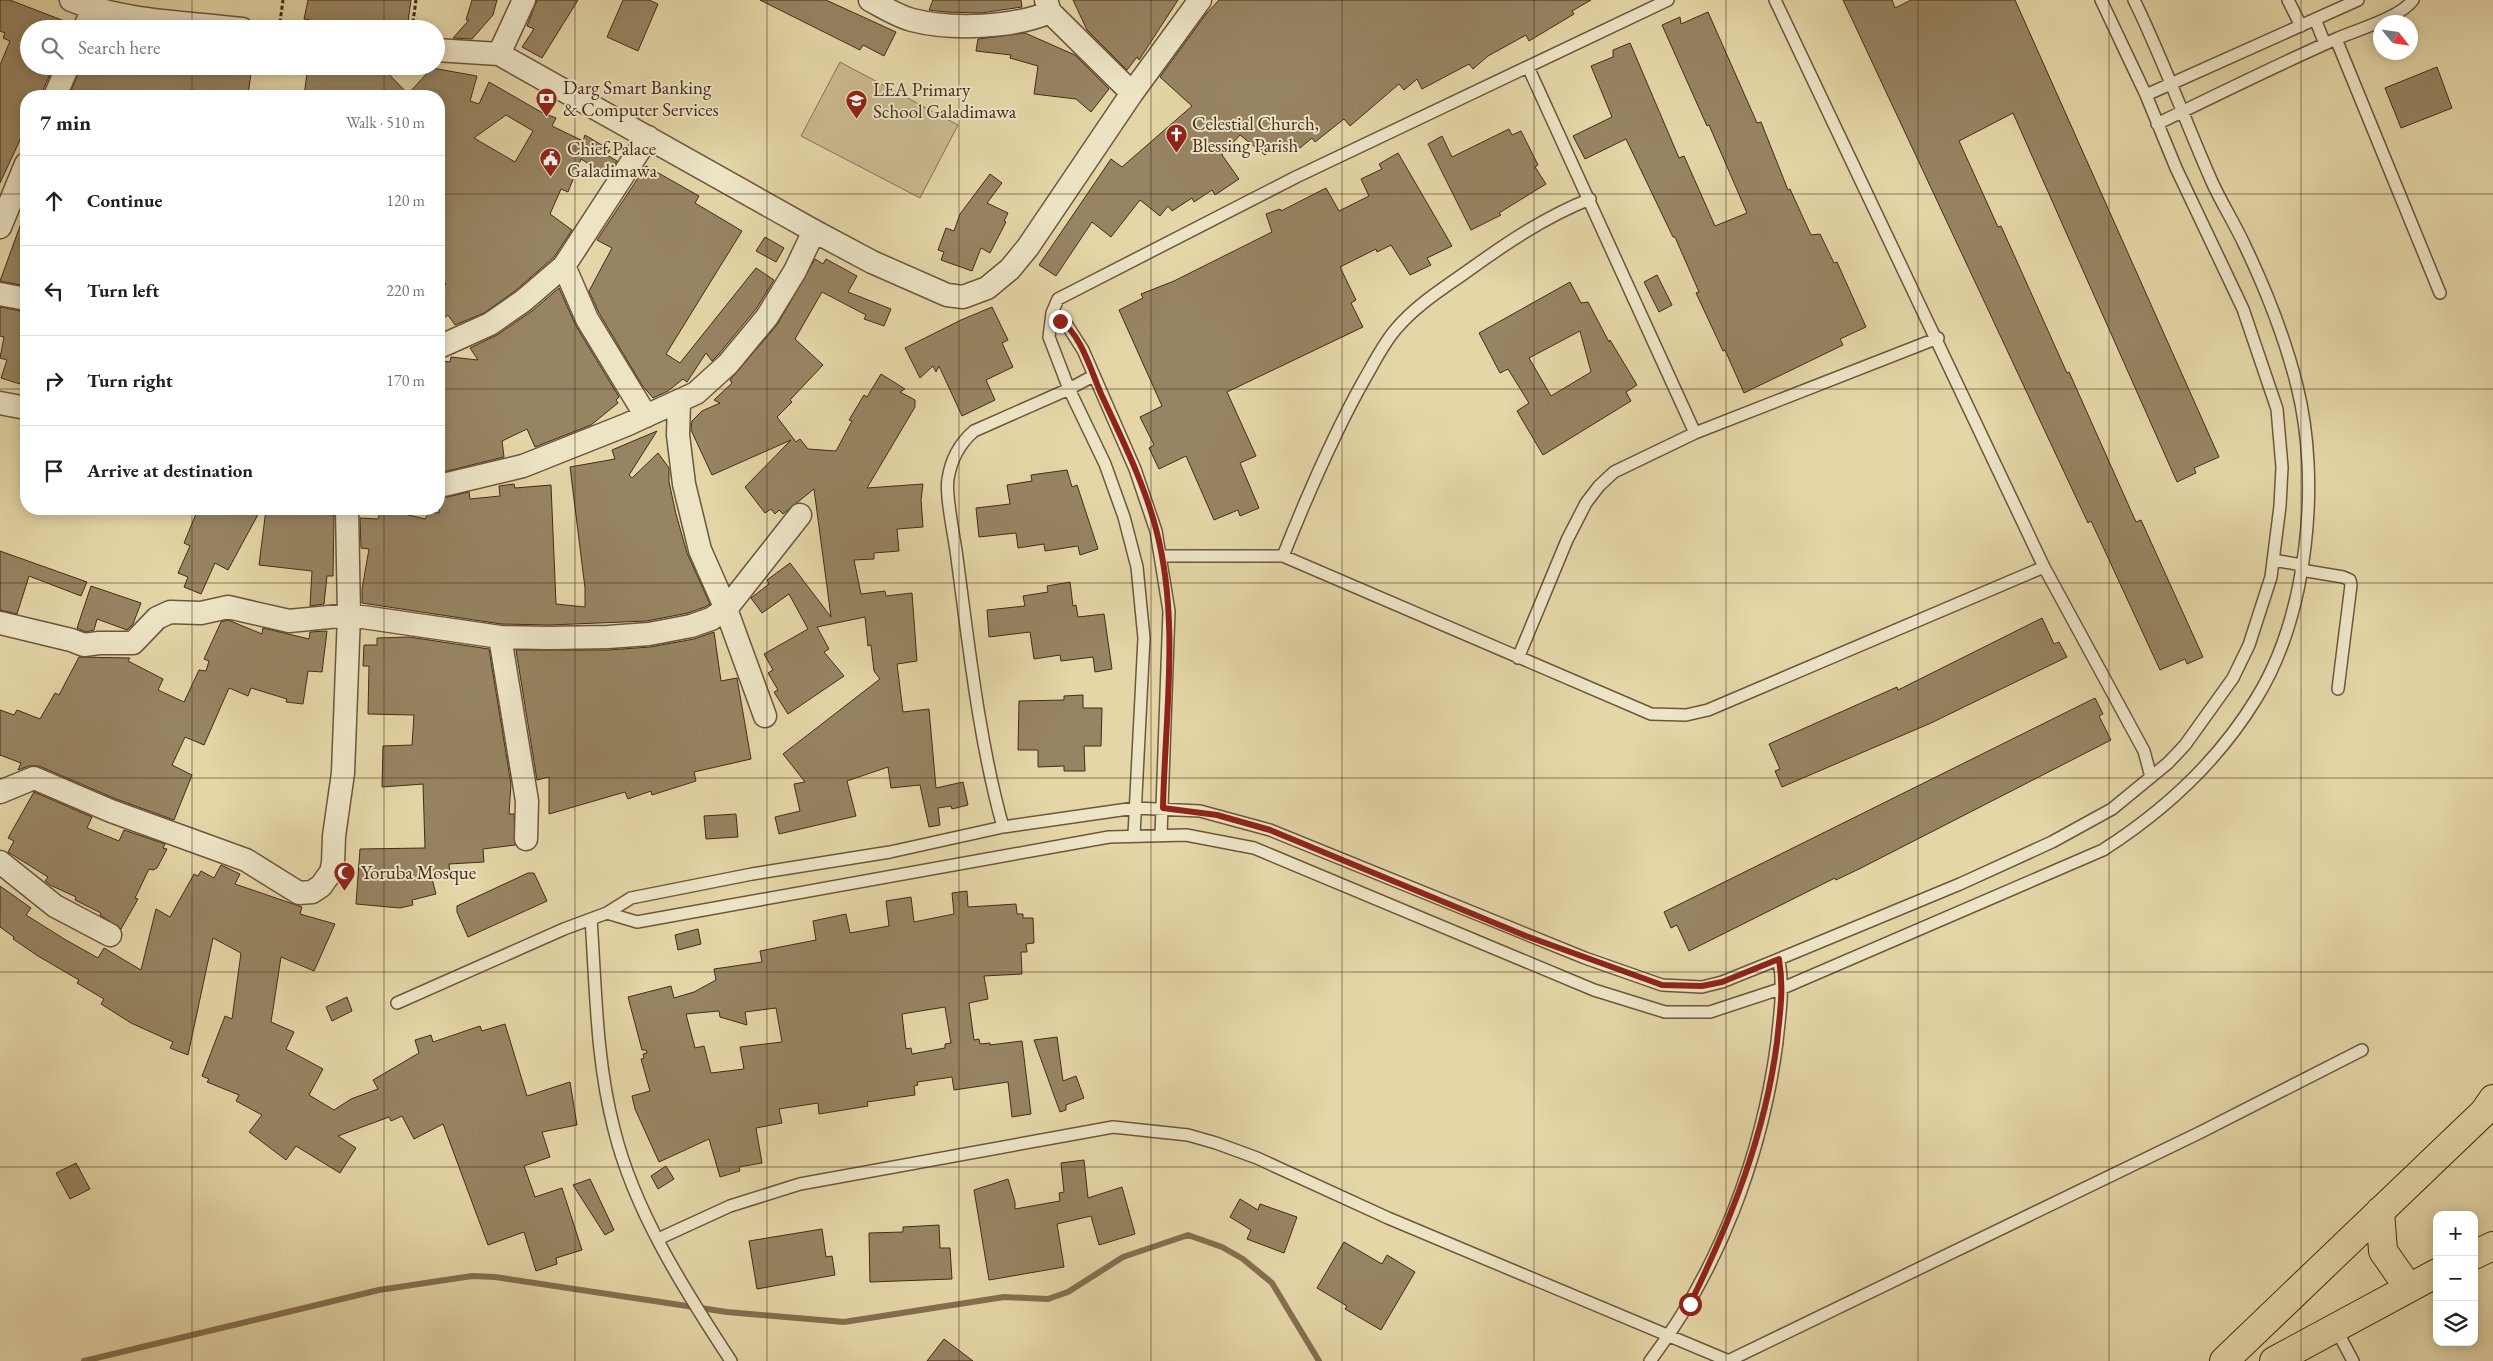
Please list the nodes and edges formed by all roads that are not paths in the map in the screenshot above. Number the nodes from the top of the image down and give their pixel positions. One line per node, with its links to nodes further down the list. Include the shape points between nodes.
1 (71, 0): 13 (street)
2 (524, 0): 20 (street)
3 (870, 0): 12 (street, via 910,19 934,24 996,24 1032,20)
4 (1200, 0): 25 (street)
5 (1668, 0): 21 (lane)
6 (1775, 0): 40 (lane, via 1891,247)
7 (2101, 0): 26 (lane)
8 (2134, 0): 23 (lane)
9 (2288, 0): 16 (lane)
10 (2358, 0): 14 (lane)
11 (2413, 0): 17 (lane, via 2398,11)
12 (1048, 6): 25 (street)
13 (88, 19): 15 (street)
14 (2315, 19): 16 (lane); 18 (lane)
15 (159, 20)
16 (2301, 26): 23 (lane)
17 (2336, 39): 18 (lane); 36 (lane)
18 (2325, 44): 27 (lane)
19 (445, 51): 20 (street)
20 (499, 54): 29 (street)
21 (1528, 67): 32 (lane); 39 (lane, via 1296,177 1084,284 1058,299)
22 (64, 75): 24 (street)
23 (2172, 83): 26 (lane); 27 (lane)
24 (58, 90)
25 (1132, 92): 34 (street, via 1028,247 997,280 975,294 963,298 947,295 872,262)
26 (2146, 95): 28 (lane)
27 (2183, 112): 28 (lane); 56 (lane, via 2220,199 2264,288 2297,384 2309,466 2309,503)
28 (2157, 124): 54 (lane, via 2243,309 2277,408 2282,467)
29 (648, 137): 34 (street); 35 (street)
30 (20, 170): 31 (street)
31 (8, 183): 33 (street)
32 (1590, 198): 48 (lane); 53 (lane, via 1524,231 1430,297 1396,328 1321,463)
33 (0, 227)
34 (814, 231): 44 (street, via 795,271 767,317 728,364 696,393)
35 (564, 266): 41 (street, via 490,324); 47 (street, via 587,319)
36 (2440, 293)
37 (0, 294): 38 (street)
38 (20, 298)
39 (1052, 320): 42 (lane, via 1067,325 1083,350); 43 (lane, via 1049,337)
40 (1938, 338): 48 (lane); 55 (lane)
41 (445, 343)
42 (1093, 376): 43 (lane); 52 (lane, via 1147,501)
43 (1069, 389): 66 (lane, via 1105,464 1137,567 1144,638); 68 (lane, via 974,431 957,450 947,481 973,670)
44 (678, 402): 47 (street); 57 (street, via 678,435 692,520 700,550)
45 (0, 403): 46 (street)
46 (20, 407)
47 (646, 416): 49 (street, via 523,466)
48 (1695, 433): 61 (lane, via 1614,472 1599,486 1586,503 1567,540)
49 (445, 485)
50 (347, 515): 58 (street)
51 (800, 515): 57 (street)
52 (1161, 556): 53 (lane); 67 (lane, via 1169,611)
53 (1283, 556): 61 (lane)
54 (2273, 560): 56 (lane); 64 (lane, via 2262,609 2233,678 2185,745)
55 (2044, 566): 61 (lane, via 1708,710 1686,714 1651,714); 64 (lane, via 2144,751)
56 (2302, 568): 62 (lane, via 2350,580); 77 (lane, via 2272,669 2253,704 2216,754 2131,833 2067,867)
57 (726, 609): 60 (street, via 691,626 649,634 608,638); 63 (street)
58 (349, 614): 59 (street, via 289,621 228,608 201,613 170,612 157,618 133,644 84,645); 60 (street); 65 (street, via 343,774 333,863 327,879 312,892 299,892 246,860 111,811 34,778)
59 (0, 623)
60 (500, 637): 71 (street, via 527,801)
61 (1518, 658)
62 (2338, 689)
63 (765, 716)
64 (2151, 777): 76 (lane, via 2112,809 2052,842)
65 (0, 792)
66 (1135, 808): 67 (lane); 68 (lane); 69 (lane)
67 (1163, 808): 70 (lane); 76 (lane, via 1217,815 1270,830 1526,936 1662,985 1702,986 1722,982)
68 (1003, 827): 73 (lane, via 890,852 660,891 631,898)
69 (1134, 835): 70 (lane); 73 (lane, via 1028,851 637,922)
70 (1161, 835): 77 (lane, via 1217,839 1254,848 1594,990 1665,1012 1710,1012)
71 (526, 839)
72 (0, 862): 75 (street, via 55,906)
73 (607, 913): 74 (lane)
74 (591, 919): 78 (lane); 82 (lane, via 594,997 607,1098 627,1169)
75 (110, 935)
76 (1779, 959): 77 (lane)
77 (1783, 988): 88 (lane, via 1770,1086 1746,1177 1706,1272)
78 (397, 1003)
79 (2362, 1050): 91 (lane)
80 (2493, 1099): 81 (main road, via 2484,1112)
81 (2380, 1211): 86 (main road, via 2383,1251); 92 (main road)
82 (658, 1239): 88 (lane, via 730,1206 800,1184 1113,1127 1148,1129 1188,1135 1257,1158 1388,1218); 89 (lane)
83 (2493, 1246): 84 (main road)
84 (2478, 1253)
85 (2433, 1275): 86 (main road)
86 (2408, 1287): 87 (main road)
87 (2336, 1329): 93 (main road); 94 (lane)
88 (1670, 1335): 90 (lane); 91 (lane)
89 (731, 1361)
90 (1650, 1361)
91 (1729, 1361)
92 (2224, 1361)
93 (2274, 1361)
94 (2354, 1361)

